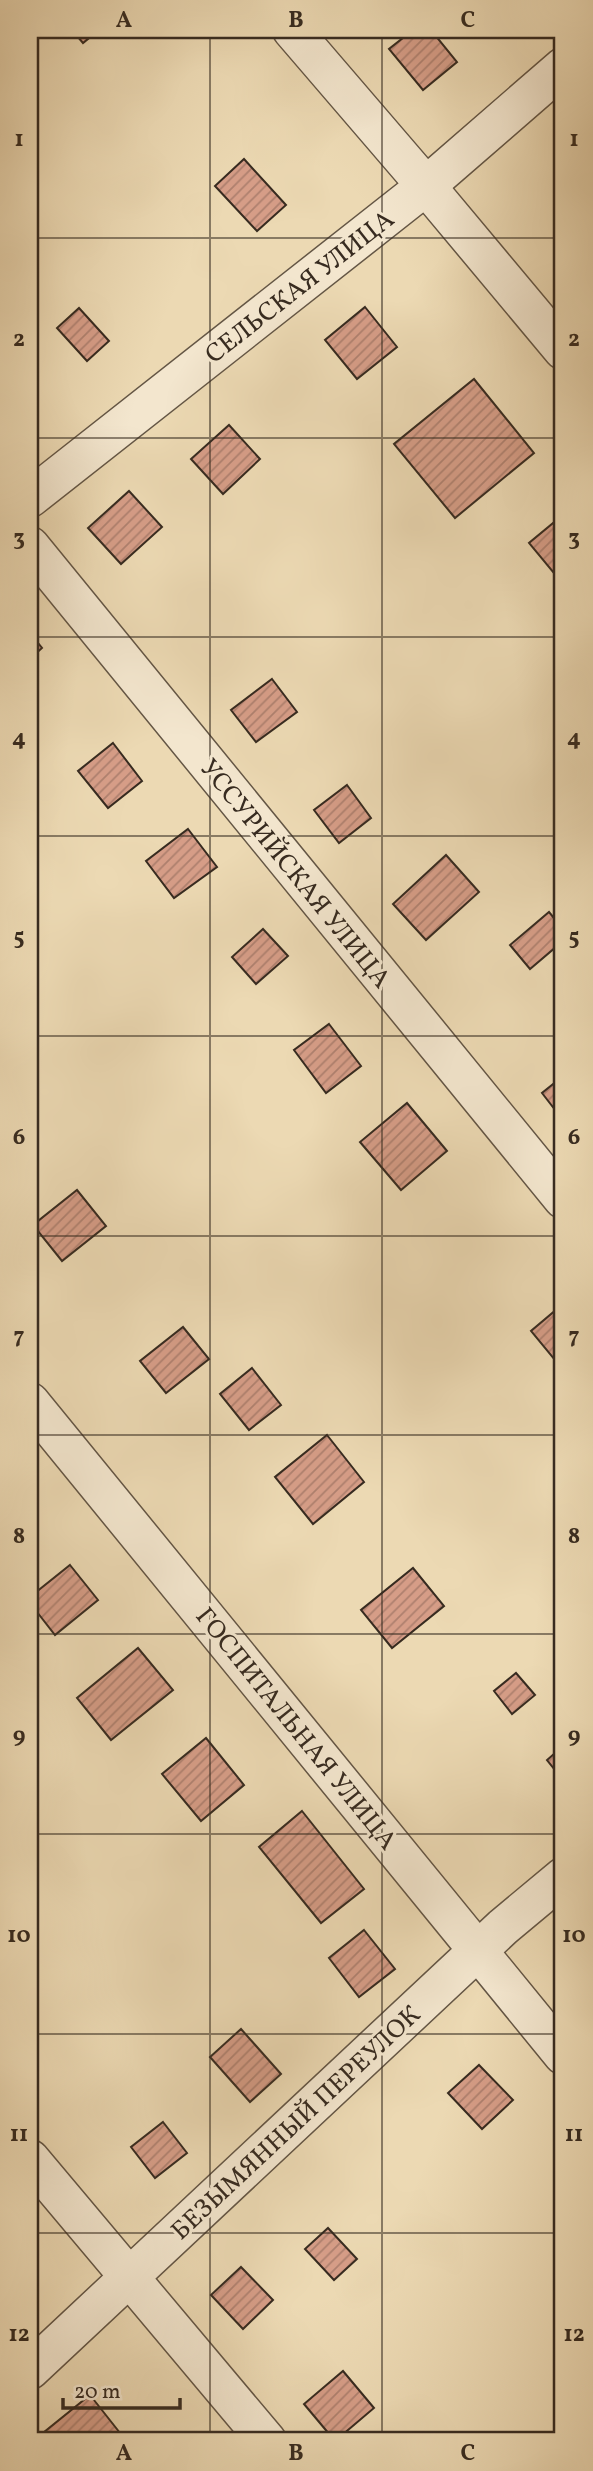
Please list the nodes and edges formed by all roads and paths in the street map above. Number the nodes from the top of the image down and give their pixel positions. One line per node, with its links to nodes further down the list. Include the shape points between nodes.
1 (292, 30): 3 (street)
2 (563, 67): 3 (street, СЕЛЬСКАЯ УЛИЦА)
3 (426, 186): 4 (street); 5 (street, СЕЛЬСКАЯ УЛИЦА)
4 (563, 350)
5 (30, 498)
6 (30, 547): 7 (street, УССУРИЙСКАЯ УЛИЦА)
7 (563, 1199)
8 (30, 1402): 10 (street, ГОСПИТАЛЬНАЯ УЛИЦА)
9 (563, 1877): 10 (street, БЕЗЫМЯННЫЙ ПЕРЕУЛОК)
10 (479, 1950): 11 (street, ГОСПИТАЛЬНАЯ УЛИЦА); 13 (street, БЕЗЫМЯННЫЙ ПЕРЕУЛОК)
11 (563, 2055)
12 (30, 2159): 13 (street)
13 (130, 2277): 14 (street, БЕЗЫМЯННЫЙ ПЕРЕУЛОК); 15 (street)
14 (30, 2370)
15 (267, 2441)

